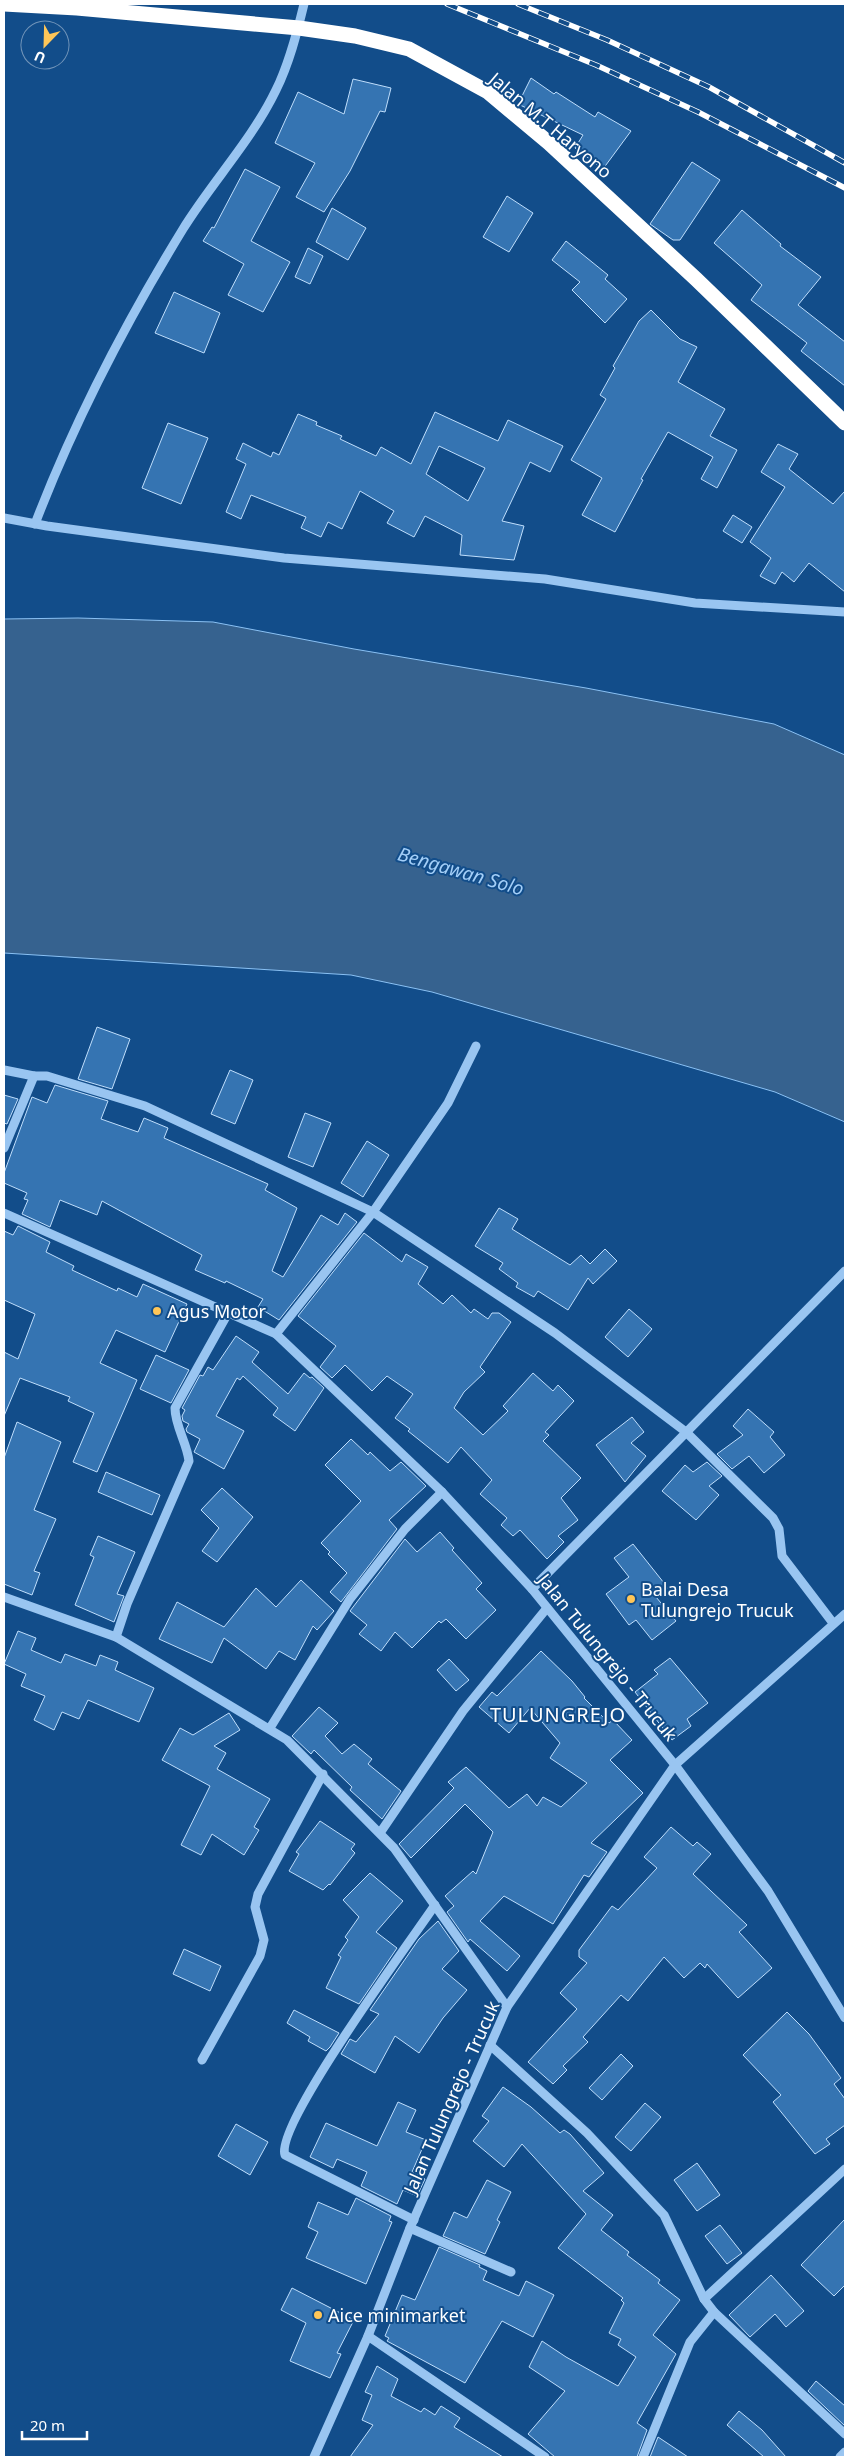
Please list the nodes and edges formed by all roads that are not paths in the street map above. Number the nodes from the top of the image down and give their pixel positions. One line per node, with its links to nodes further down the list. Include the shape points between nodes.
1 (4, 4): 3 (highway, Jalan M.T Haryono)
2 (304, 4): 3 (street)
3 (298, 28): 4 (highway, Jalan M.T Haryono, via 355,36 409,49 488,92 556,150); 6 (street, via 276,90 184,229 130,322 57,464)
4 (845, 423)
5 (4, 518): 6 (street)
6 (35, 524): 7 (street, via 284,558 545,579 695,603)
7 (845, 612)
8 (476, 1046): 12 (street, via 448,1102)
9 (4, 1070): 10 (street)
10 (34, 1076): 11 (street); 12 (street, via 47,1076 145,1106)
11 (4, 1148)
12 (373, 1212): 16 (street); 17 (street, via 555,1333)
13 (4, 1213): 15 (street, Jalan Tulungrejo - Trucuk)
14 (845, 1271): 17 (street)
15 (228, 1313): 16 (street, Jalan Tulungrejo - Trucuk); 24 (street, via 175,1408 189,1461)
16 (276, 1334): 18 (street, Jalan Tulungrejo - Trucuk)
17 (686, 1432): 19 (street); 23 (street, via 773,1518 779,1529 782,1556)
18 (442, 1492): 19 (street, Jalan Tulungrejo - Trucuk); 25 (street, via 405,1529 350,1599)
19 (532, 1590): 21 (street, Jalan Tulungrejo - Trucuk)
20 (4, 1597): 24 (street)
21 (547, 1608): 26 (street, Jalan Tulungrejo - Trucuk); 28 (street, via 463,1711)
22 (845, 1614): 23 (street)
23 (833, 1623): 26 (street)
24 (116, 1637): 25 (street)
25 (270, 1728): 27 (street)
26 (675, 1765): 30 (street, Jalan Tulungrejo - Trucuk); 31 (street, via 768,1891)
27 (323, 1774): 28 (street); 33 (street, via 258,1894 255,1907 264,1940 260,1956)
28 (380, 1833): 29 (street)
29 (435, 1905): 30 (street); 35 (street, via 326,2062 284,2150 286,2155)
30 (507, 2007): 32 (street, Jalan Tulungrejo - Trucuk)
31 (845, 2018)
32 (490, 2045): 35 (street, Jalan Tulungrejo - Trucuk); 37 (street, via 588,2133 664,2215)
33 (202, 2060)
34 (845, 2169): 37 (street)
35 (412, 2224): 36 (street); 39 (street, Jalan Tulungrejo - Trucuk)
36 (512, 2272)
37 (704, 2299): 38 (street)
38 (714, 2312): 40 (street); 44 (street, via 690,2342)
39 (368, 2336): 42 (street, Jalan Tulungrejo - Trucuk); 43 (street)
40 (845, 2434)
41 (845, 2452): 45 (street)
42 (314, 2457)
43 (545, 2457)
44 (643, 2457)
45 (840, 2457)

